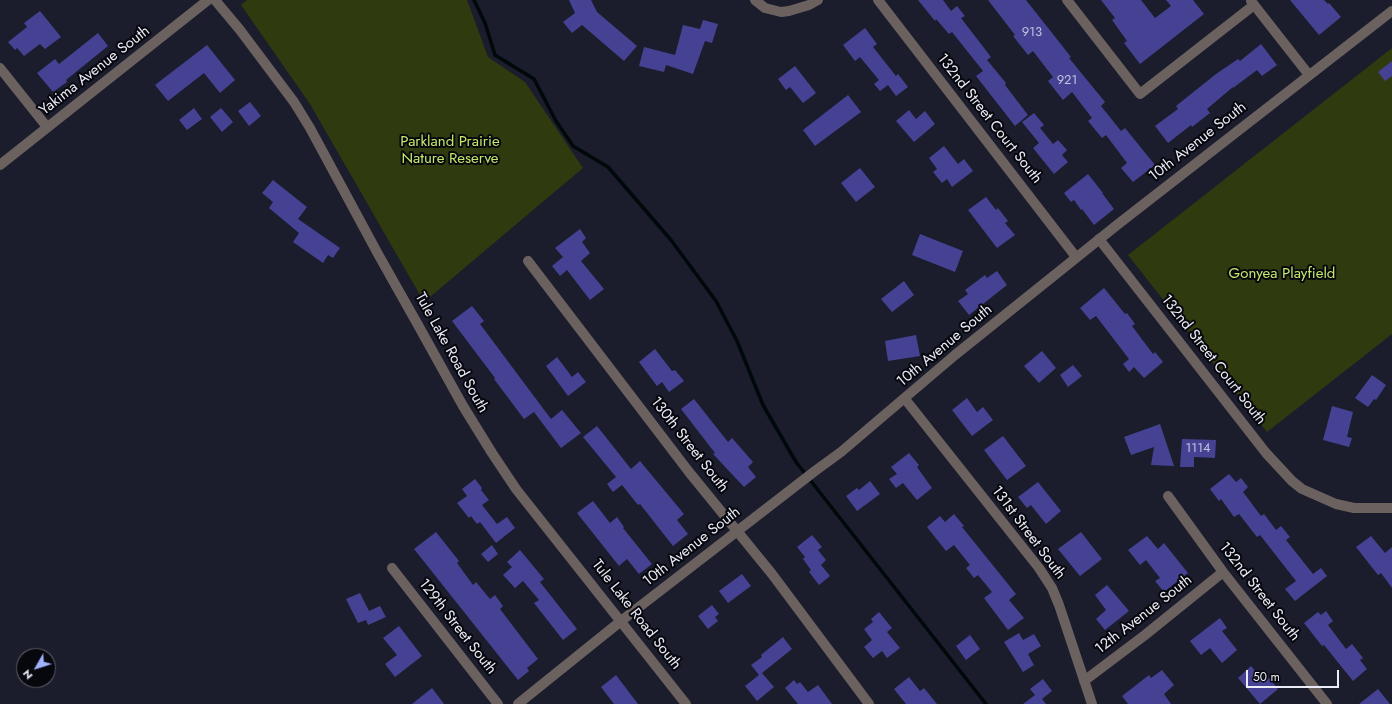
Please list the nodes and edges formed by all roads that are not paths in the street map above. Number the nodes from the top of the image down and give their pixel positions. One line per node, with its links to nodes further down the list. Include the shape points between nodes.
1 (208, 0): 11 (street, Yakima Avenue South)
2 (215, 0): 22 (street, Tule Lake Road South, via 294,102 310,128 488,448 516,488)
3 (755, 0): 4 (street, via 765,8 781,12)
4 (818, 0)
5 (878, 0): 14 (street, 132nd Street Court South)
6 (1067, 0): 7 (street, via 1140,94)
7 (1252, 3): 10 (street)
8 (1392, 11): 10 (street, 10th Avenue South)
9 (0, 68): 11 (street)
10 (1309, 75): 13 (street, 10th Avenue South)
11 (47, 128): 12 (street, Yakima Avenue South)
12 (0, 165)
13 (1099, 239): 14 (street, 10th Avenue South); 18 (street, 132nd Street Court South, via 1273,461 1292,481 1302,489 1336,504 1354,508)
14 (1076, 257): 16 (street, 10th Avenue South)
15 (528, 261): 19 (street, 130th Street South, via 689,472)
16 (905, 399): 19 (street, 10th Avenue South); 23 (street, 131st Street South, via 1039,568 1052,588)
17 (1168, 496): 21 (street, 132nd Street South)
18 (1392, 508)
19 (738, 531): 22 (street, 10th Avenue South); 27 (street, 130th Street South)
20 (392, 568): 24 (street, 129th Street South)
21 (1223, 572): 23 (street, 12th Avenue South); 29 (street, 132nd Street South)
22 (621, 621): 25 (street, 10th Avenue South); 26 (street, Tule Lake Road South)
23 (1084, 681): 28 (street, 131st Street South)
24 (498, 704)
25 (518, 704)
26 (686, 704)
27 (870, 704)
28 (1092, 704)
29 (1327, 704)

